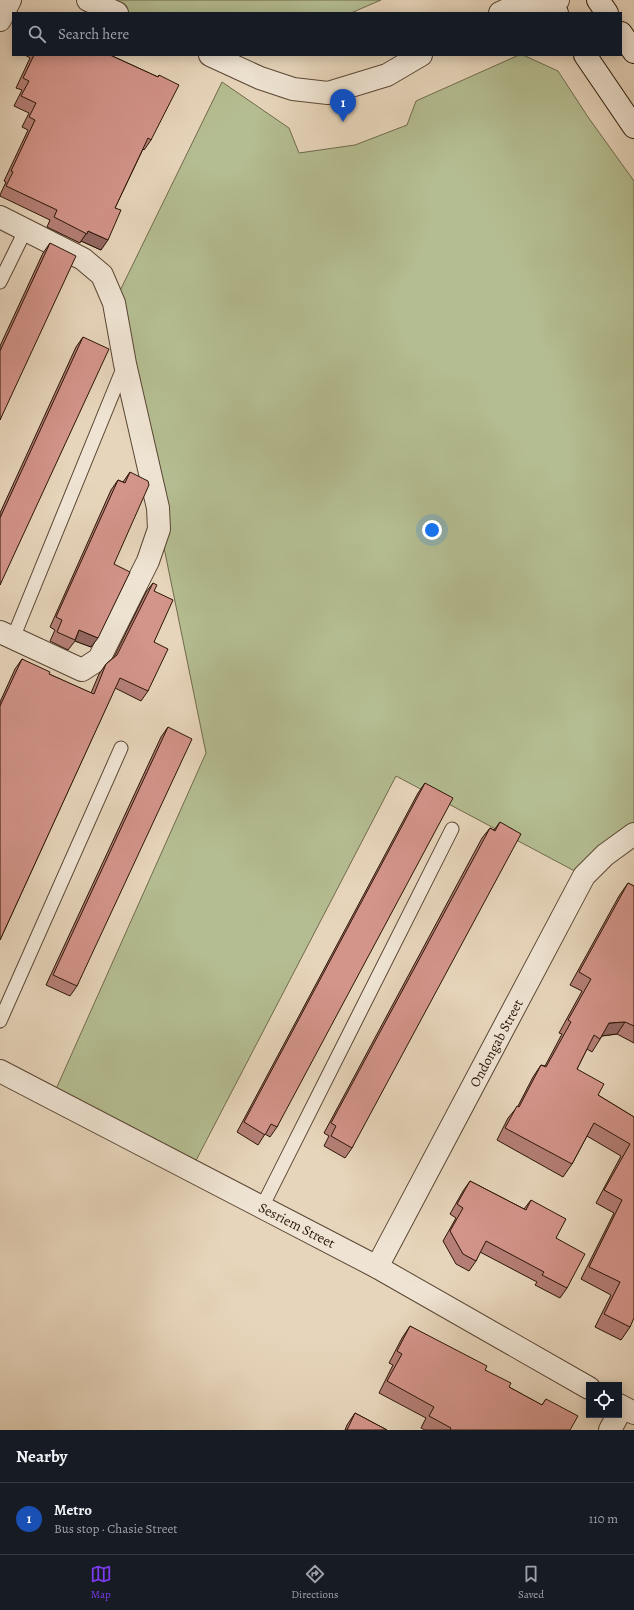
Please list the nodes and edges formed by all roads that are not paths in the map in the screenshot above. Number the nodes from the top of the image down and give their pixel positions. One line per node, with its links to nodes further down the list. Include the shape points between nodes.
1 (10, 0): 8 (street)
2 (88, 0): 6 (street)
3 (598, 0): 7 (street)
4 (553, 4): 5 (street)
5 (511, 7)
6 (115, 12)
7 (606, 12)
8 (0, 20)
9 (622, 34): 10 (street)
10 (634, 52)
11 (212, 56): 12 (street, via 260,78 293,89 328,93 387,75)
12 (419, 56)
13 (586, 56): 14 (street)
14 (634, 127)
15 (0, 217): 16 (street)
16 (25, 230): 17 (lane); 18 (street, via 82,259 102,275 114,303)
17 (0, 282)
18 (125, 364): 19 (lane); 19 (street, via 158,508 160,529 148,560 99,659 82,670)
19 (6, 635)
20 (121, 748): 23 (lane)
21 (452, 829): 25 (lane)
22 (634, 834): 26 (street, Ondongab Street, via 605,855 584,876)
23 (0, 1021)
24 (0, 1071): 25 (street, Sesriem Street)
25 (262, 1207): 26 (street, Sesriem Street)
26 (377, 1267): 27 (street, Sesriem Street)
27 (586, 1386)
28 (617, 1418): 29 (street)
29 (610, 1430)

